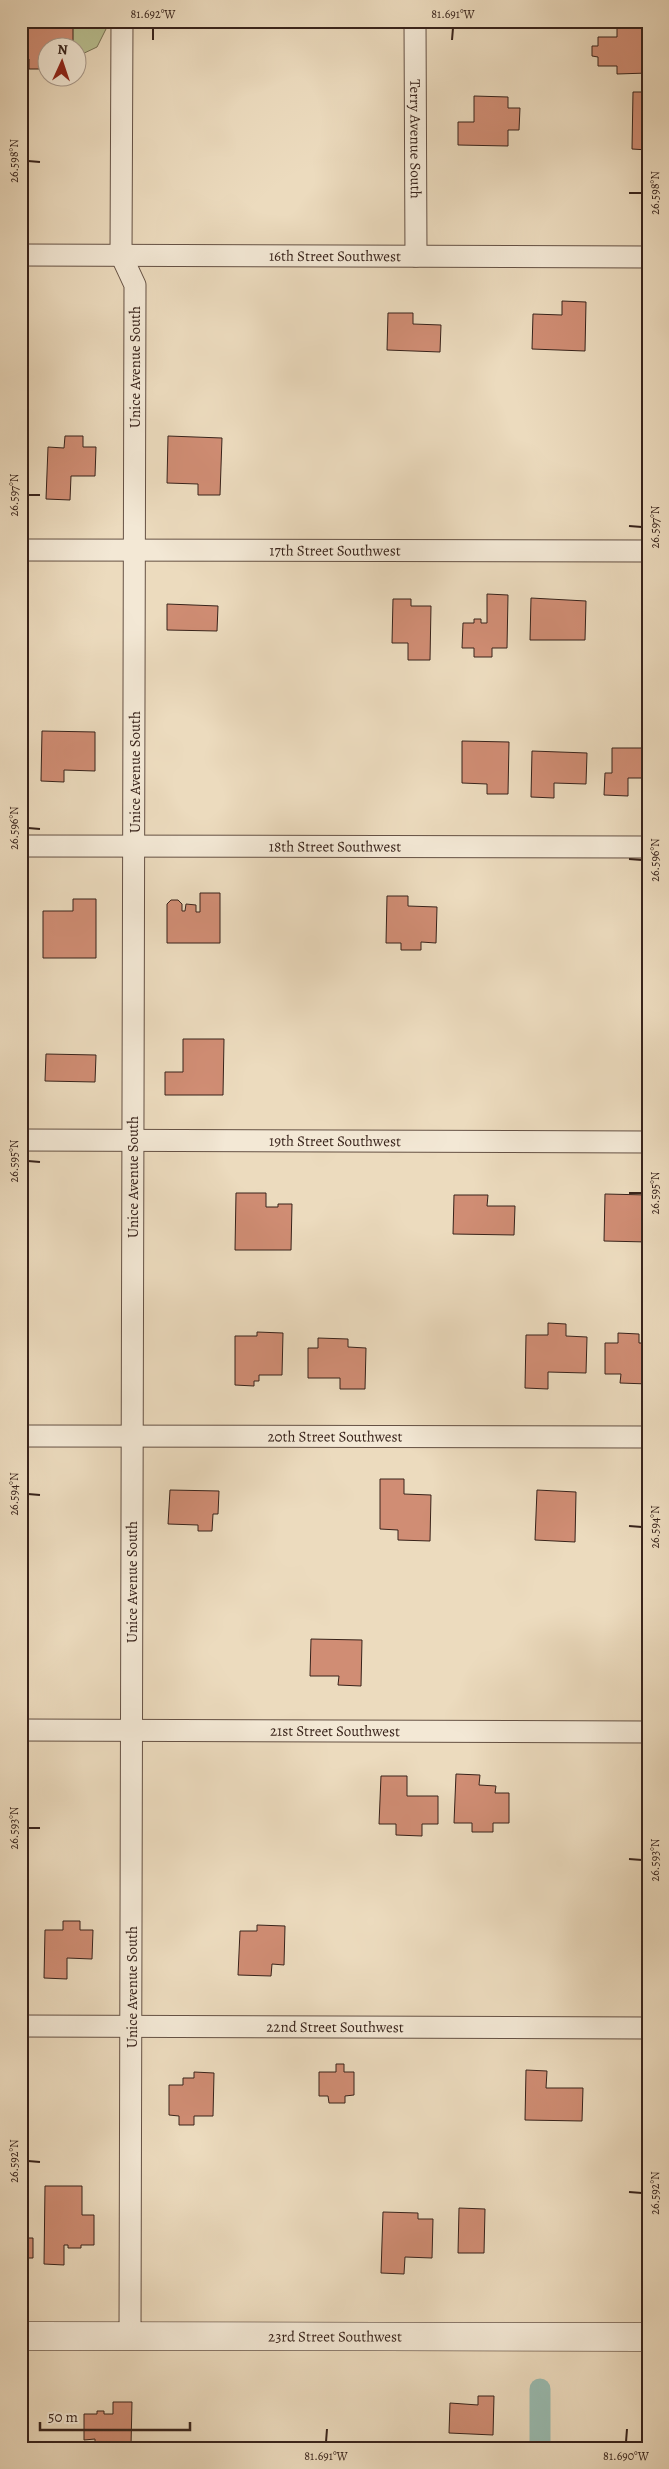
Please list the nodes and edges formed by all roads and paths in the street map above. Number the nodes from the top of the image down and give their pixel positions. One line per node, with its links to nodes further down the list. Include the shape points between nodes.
1 (122, 21): 4 (street, Unice Avenue South)
2 (415, 21): 5 (street, Terry Avenue South)
3 (21, 255): 4 (street, 16th Street Southwest)
4 (121, 255): 5 (street, 16th Street Southwest); 8 (street, Unice Avenue South, via 135,285)
5 (416, 256): 6 (street, 16th Street Southwest)
6 (648, 258)
7 (21, 550): 8 (street, 17th Street Southwest)
8 (136, 550): 9 (street, 17th Street Southwest); 11 (street, Unice Avenue South)
9 (648, 551)
10 (21, 846): 11 (street, 18th Street Southwest)
11 (135, 846): 12 (street, 18th Street Southwest); 14 (street, Unice Avenue South)
12 (648, 847)
13 (21, 1140): 14 (street, 19th Street Southwest)
14 (133, 1142): 15 (street, 19th Street Southwest); 17 (street, Unice Avenue South)
15 (648, 1142)
16 (21, 1436): 17 (street, 20th Street Southwest)
17 (132, 1437): 18 (street, 20th Street Southwest); 20 (street, Unice Avenue South)
18 (648, 1437)
19 (21, 1730): 20 (street, 21st Street Southwest)
20 (132, 1730): 21 (street, 21st Street Southwest); 23 (street, Unice Avenue South)
21 (648, 1732)
22 (21, 2026): 23 (street, 22nd Street Southwest)
23 (132, 2027): 24 (street, 22nd Street Southwest); 26 (street, Unice Avenue South)
24 (648, 2028)
25 (21, 2336): 26 (street, 23rd Street Southwest)
26 (130, 2337): 27 (street, 23rd Street Southwest)
27 (648, 2337)

